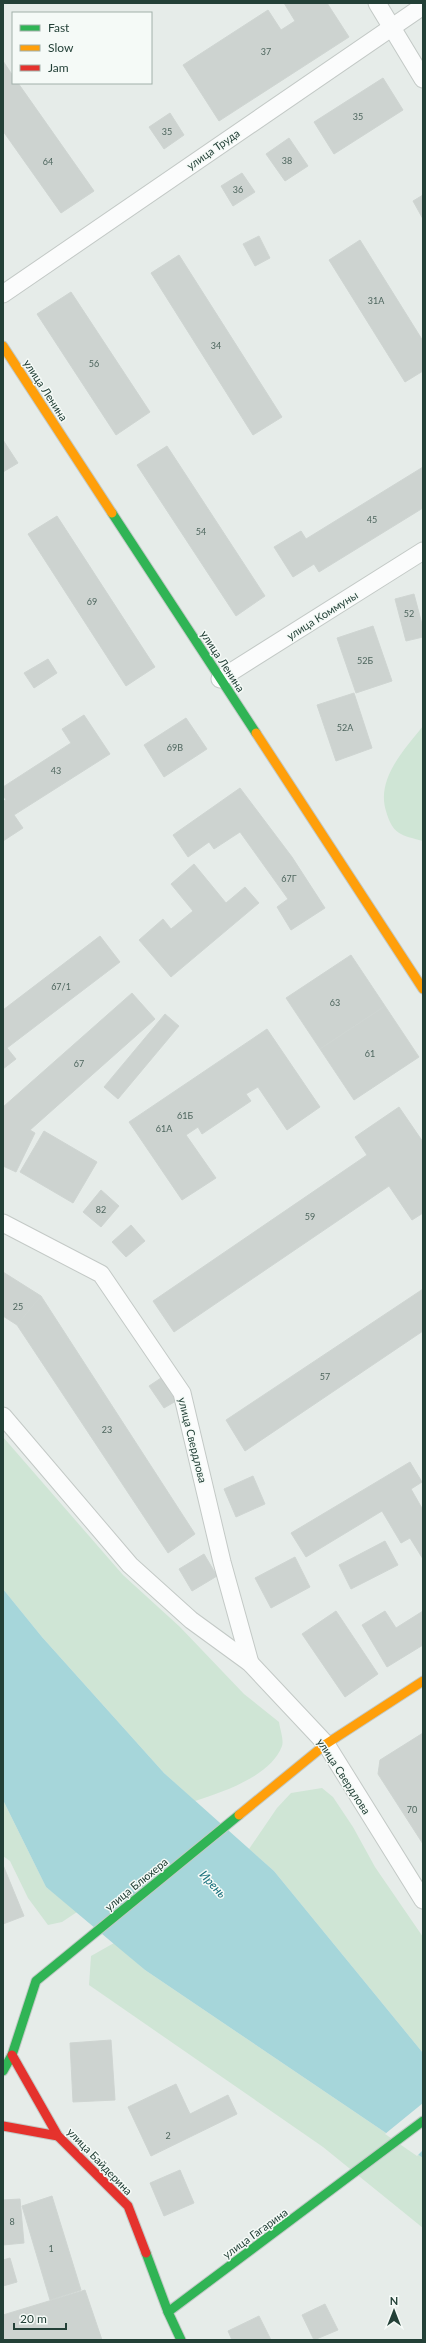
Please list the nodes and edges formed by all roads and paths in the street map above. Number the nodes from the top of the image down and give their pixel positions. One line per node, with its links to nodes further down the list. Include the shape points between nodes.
1 (377, 3): 3 (street)
2 (423, 6): 3 (street, улица Труда)
3 (392, 26): 4 (street); 5 (street, улица Труда)
4 (423, 79)
5 (3, 294)
6 (3, 346): 8 (street, улица Ленина)
7 (423, 551): 8 (street, улица Коммуны)
8 (220, 679): 9 (street, улица Ленина)
9 (423, 989)
10 (3, 1223): 12 (street, улица Свердлова, via 101,1274 182,1393 222,1562)
11 (3, 1416): 12 (street, улица Свердлова, via 130,1564 192,1620)
12 (250, 1663): 14 (street, улица Свердлова)
13 (423, 1681): 14 (street, улица Блюхера)
14 (326, 1744): 15 (street, улица Свердлова); 16 (street, улица Блюхера, via 36,1981)
15 (423, 1900)
16 (12, 2055): 17 (street, улица Блюхера); 20 (street, улица Байдерина)
17 (3, 2071)
18 (423, 2121): 21 (street, улица Гагарина)
19 (3, 2126): 20 (street)
20 (58, 2136): 21 (street, улица Байдерина, via 128,2206)
21 (168, 2312): 22 (street, улица Байдерина)
22 (181, 2340)

